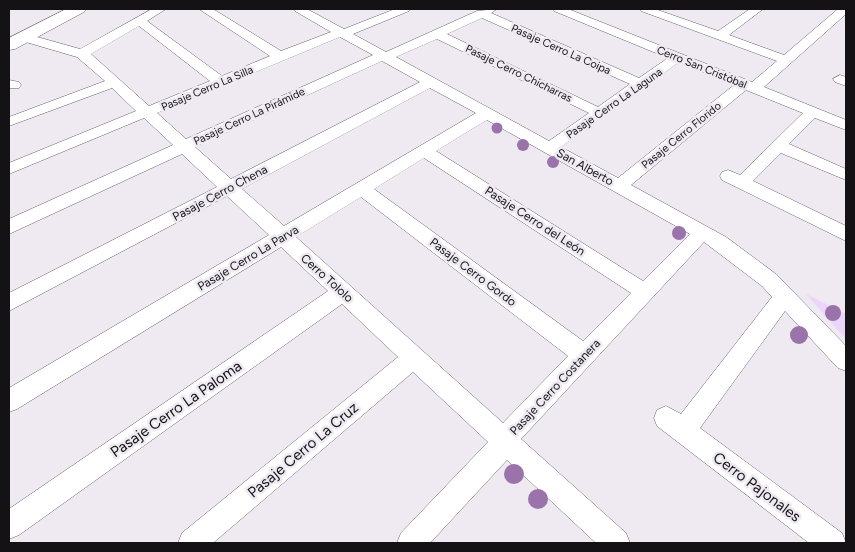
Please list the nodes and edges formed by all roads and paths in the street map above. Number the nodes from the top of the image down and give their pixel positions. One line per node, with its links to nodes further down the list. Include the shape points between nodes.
1 (52, 9): 18 (main road)
2 (78, 9): 18 (main road)
3 (160, 9): 14 (street)
4 (205, 9): 21 (street)
5 (405, 9): 15 (street, Pasaje Cerro La Silla)
6 (558, 9): 12 (street, Cerro San Cristóbal)
7 (645, 9): 13 (street)
8 (757, 9): 17 (street)
9 (845, 9): 23 (street, Pasaje Cerro Florido)
10 (309, 10): 15 (street, San Alberto)
11 (486, 11): 16 (street, Pasaje Cerro La Pirámide); 27 (street, Pasaje Cerro La Coipa)
12 (576, 11): 22 (street, Cerro San Cristóbal)
13 (668, 12): 17 (street)
14 (139, 21): 19 (street); 25 (street)
15 (342, 33): 20 (street, San Alberto); 21 (street, Pasaje Cerro La Silla)
16 (437, 34): 20 (street, Pasaje Cerro La Pirámide); 32 (street, Pasaje Cerro Chicharras)
17 (720, 36): 23 (street)
18 (14, 37): 19 (street, Cerro Tololo)
19 (82, 54): 24 (street, Cerro Tololo)
20 (384, 56): 26 (street, San Alberto); 35 (street, Pasaje Cerro La Pirámide)
21 (281, 57): 25 (street, Pasaje Cerro La Silla)
22 (678, 57): 27 (street, Pasaje Cerro La Laguna); 28 (street, Cerro San Cristóbal)
23 (786, 60): 28 (street, Pasaje Cerro Florido)
24 (114, 82): 30 (street, Cerro Tololo); 33 (street)
25 (221, 82): 30 (street, Pasaje Cerro La Silla)
26 (431, 82): 31 (street, San Alberto); 42 (street, Pasaje Cerro Chena)
27 (641, 84): 32 (street, Pasaje Cerro La Laguna)
28 (749, 86): 29 (street, Cerro San Cristóbal); 41 (street, Pasaje Cerro Florido)
29 (813, 111): 34 (street, Cerro San Cristóbal); 36 (street)
30 (147, 112): 35 (street, Cerro Tololo); 39 (street, Pasaje Cerro La Silla)
31 (487, 113): 37 (street, San Alberto); 38 (street, Pasaje Cerro La Parva)
32 (600, 113): 37 (street, Pasaje Cerro La Laguna)
33 (9, 122)
34 (846, 125)
35 (184, 146): 42 (street, Cerro Tololo); 44 (street, Pasaje Cerro La Pirámide)
36 (779, 146): 40 (street); 46 (street, via 735,179)
37 (550, 148): 41 (street, San Alberto)
38 (424, 151): 43 (street, Pasaje Cerro La Parva); 49 (street, Pasaje Cerro del León)
39 (9, 169)
40 (846, 175)
41 (619, 186): 45 (street, San Alberto)
42 (229, 188): 47 (street, Cerro Tololo); 51 (street, Pasaje Cerro Chena)
43 (362, 189): 47 (street, Pasaje Cerro La Parva); 52 (street, Pasaje Cerro Gordo)
44 (9, 227)
45 (702, 233): 49 (street, Pasaje Cerro Costanera); 50 (street, San Alberto, via 750,263)
46 (846, 234)
47 (283, 237): 48 (street, Cerro Tololo); 55 (street, Pasaje Cerro La Parva)
48 (343, 292): 53 (street, Cerro Tololo); 57 (street, Pasaje Cerro La Paloma)
49 (645, 292): 52 (street, Pasaje Cerro Costanera)
50 (785, 295): 54 (street, San Alberto); 61 (street, Cerro Pajonales, via 674,425)
51 (9, 303)
52 (584, 355): 56 (street, Pasaje Cerro Costanera, via 517,424)
53 (414, 357): 56 (street, Cerro Tololo); 58 (street, Pasaje Cerro La Cruz)
54 (846, 361)
55 (9, 401)
56 (505, 441): 59 (street, Pasaje Cerro Costanera); 60 (street, Cerro Tololo)
57 (9, 525)
58 (192, 543)
59 (411, 543)
60 (616, 543)
61 (832, 543)

